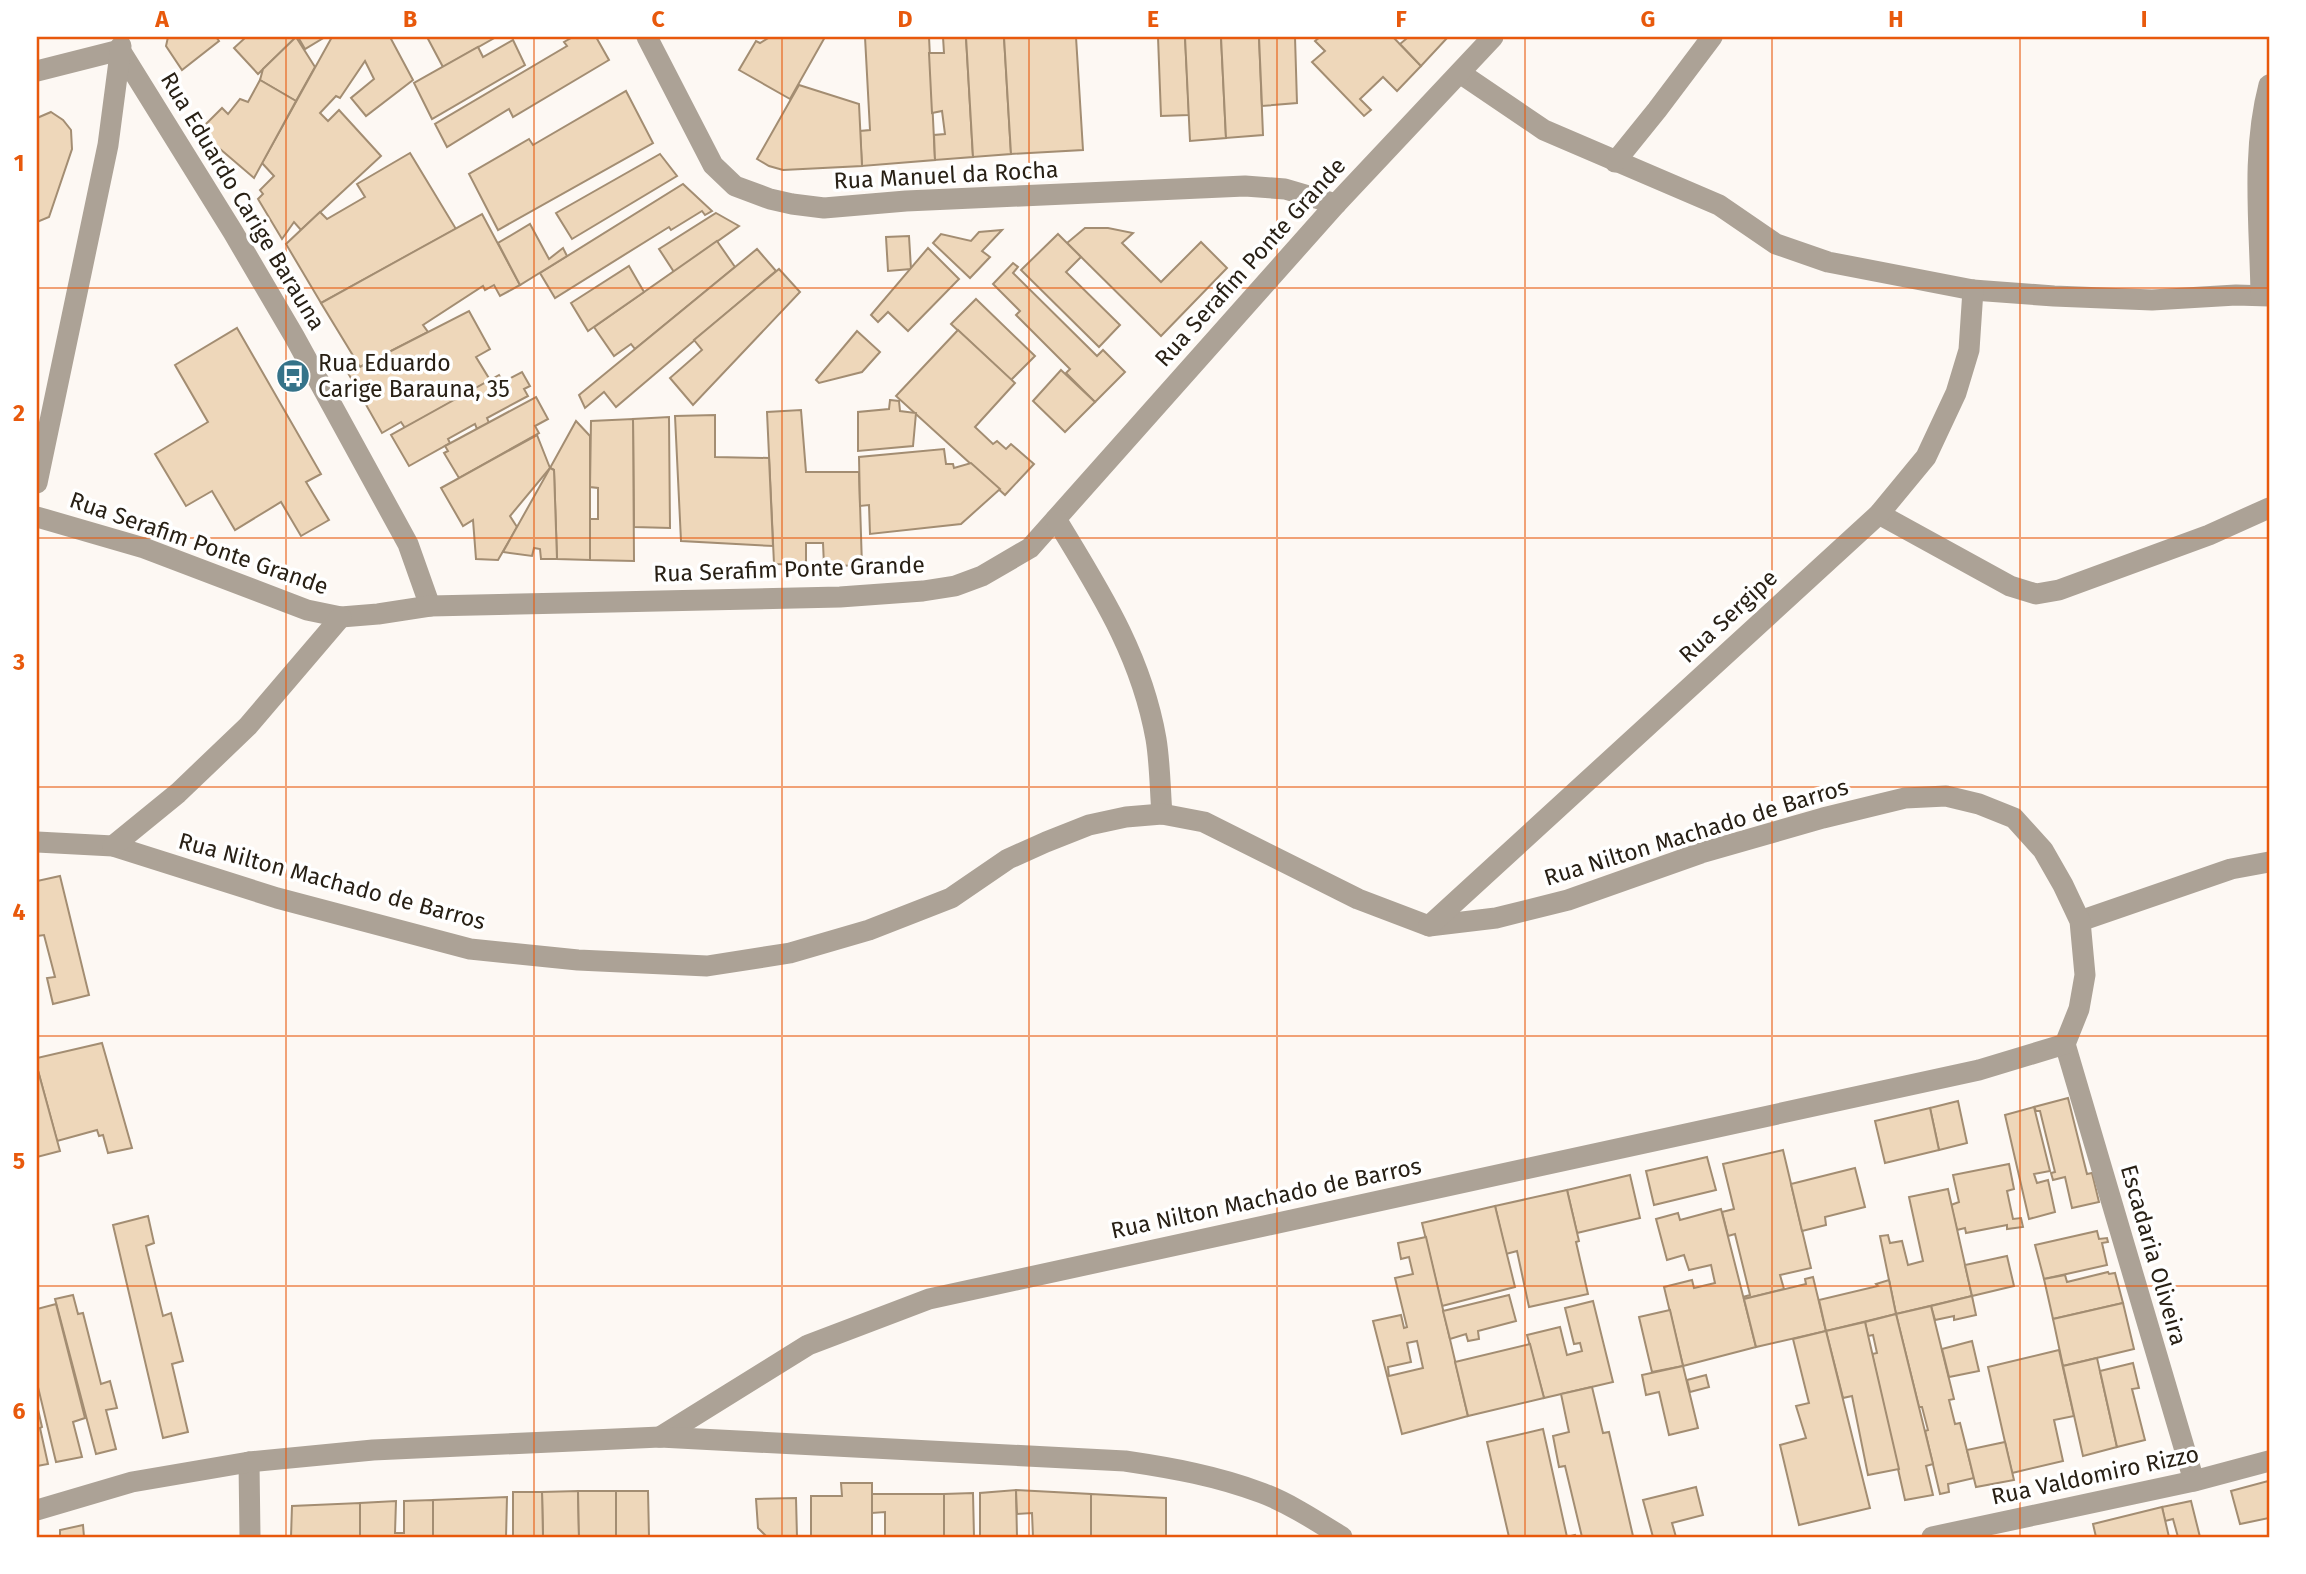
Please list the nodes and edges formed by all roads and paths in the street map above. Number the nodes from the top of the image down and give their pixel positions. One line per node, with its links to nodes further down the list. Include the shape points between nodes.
1 (647, 37): 10 (street, Rua Manuel da Rocha, via 713,164 735,186 781,202 824,208 1245,186 1285,189)
2 (1493, 37): 6 (street, Rua Serafim Ponte Grande)
3 (1712, 37): 9 (street)
4 (122, 43): 5 (street); 13 (street, via 108,145); 18 (street, Rua Eduardo Carige Barauna, via 294,336 408,544)
5 (37, 71)
6 (1460, 73): 9 (street, via 1544,130); 10 (street, Rua Serafim Ponte Grande)
7 (2269, 85): 8 (street, via 2263,107)
8 (2265, 130): 12 (street, via 2258,154)
9 (1615, 162): 11 (street, via 1718,205 1776,244 1828,262)
10 (1336, 204): 17 (street, Rua Serafim Ponte Grande)
11 (1973, 290): 12 (street, via 2152,300); 15 (street, Rua Sergipe, via 1969,350 1955,393 1926,457)
12 (2265, 296)
13 (37, 483)
14 (2269, 508): 15 (street, via 2209,535 2059,590 2036,594 2010,586)
15 (1879, 513): 25 (street, Rua Sergipe)
16 (37, 517): 19 (street, Rua Serafim Ponte Grande, via 144,548 307,610)
17 (1055, 519): 18 (street, Rua Serafim Ponte Grande, via 1030,548 982,576 923,591); 20 (street, via 1111,608 1142,678 1156,740)
18 (430, 606): 19 (street, Rua Serafim Ponte Grande)
19 (341, 617): 22 (street, via 248,726 178,793)
20 (1162, 814): 22 (street, Rua Nilton Machado de Barros, via 1089,825 1046,842 1008,859 951,898 869,930 790,953 707,966 592,961 470,948 277,898); 25 (street, Rua Nilton Machado de Barros, via 1204,822 1359,899)
21 (37, 842): 22 (street, Rua Nilton Machado de Barros)
22 (113, 846)
23 (2269, 862): 24 (street, via 2231,869)
24 (2080, 920): 25 (street, Rua Nilton Machado de Barros, via 2043,850 2014,818 1946,796 1905,798 1823,818 1701,853 1568,900 1496,918); 26 (street, Rua Nilton Machado de Barros, via 2085,975 2079,1009)
25 (1429, 926)
26 (2065, 1044): 27 (street, Rua Nilton Machado de Barros, via 1979,1070 929,1299 808,1345); 30 (street, Escadaria Oliveira)
27 (660, 1437): 29 (street, Rua Nilton Machado de Barros, via 373,1450); 33 (street, Rua Nilton Machado de Barros, via 1125,1461 1167,1467 1265,1494)
28 (2269, 1461): 30 (street, Rua Valdomiro Rizzo)
29 (249, 1462): 31 (street, Rua Nilton Machado de Barros, via 132,1482); 32 (street)
30 (2194, 1480): 34 (street, Rua Valdomiro Rizzo)
31 (37, 1510)
32 (250, 1537)
33 (1342, 1537)
34 (1932, 1537)

